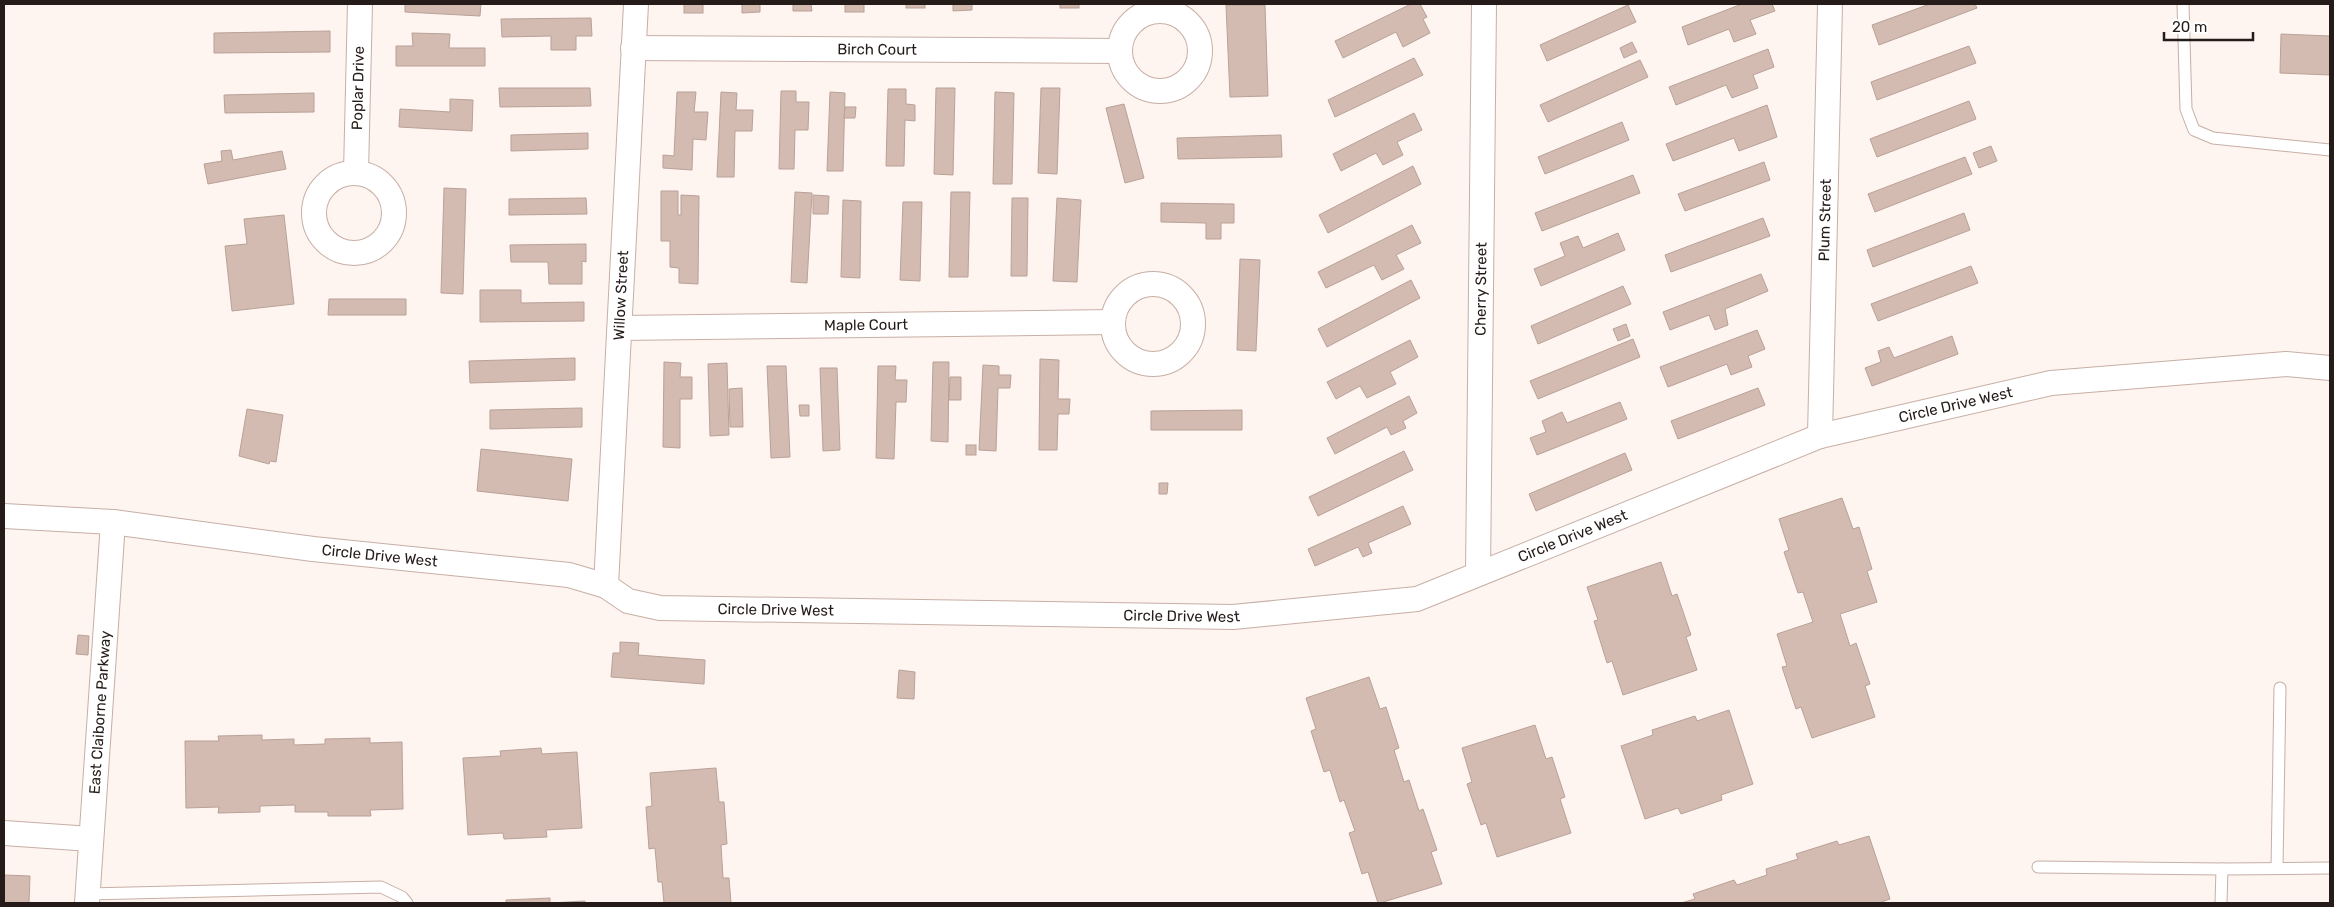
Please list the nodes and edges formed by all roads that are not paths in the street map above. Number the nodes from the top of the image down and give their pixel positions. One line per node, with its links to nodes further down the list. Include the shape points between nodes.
1 (360, 4): 9 (street, Poplar Drive)
2 (636, 4): 6 (street, Willow Street)
3 (1484, 4): 16 (street, Cherry Street)
4 (1830, 4): 13 (street, Plum Street)
5 (2183, 4): 8 (lane, via 2186,109 2194,130 2213,138)
6 (634, 48): 7 (street, Birch Court); 11 (street, Willow Street)
7 (1120, 51)
8 (2330, 150)
9 (356, 172)
10 (1113, 322): 11 (street, Maple Court)
11 (620, 328): 17 (street, Willow Street)
12 (2330, 368): 13 (street, Circle Drive West, via 2286,364 2051,383)
13 (1820, 436): 16 (street, Circle Drive West)
14 (4, 516): 15 (street, Circle Drive West)
15 (112, 522): 17 (street, Circle Drive West, via 313,550 569,576); 20 (street, East Claiborne Parkway)
16 (1478, 574): 17 (street, Circle Drive West, via 1417,599 1233,617 660,608 628,601)
17 (606, 586)
18 (2280, 688): 22 (lane)
19 (4, 832): 20 (street)
20 (91, 839): 25 (street, East Claiborne Parkway)
21 (2038, 867): 24 (lane)
22 (2276, 868): 23 (lane); 24 (lane)
23 (2330, 868)
24 (2222, 869): 27 (lane)
25 (88, 899): 26 (lane, via 381,887)
26 (407, 903)
27 (2221, 903)

